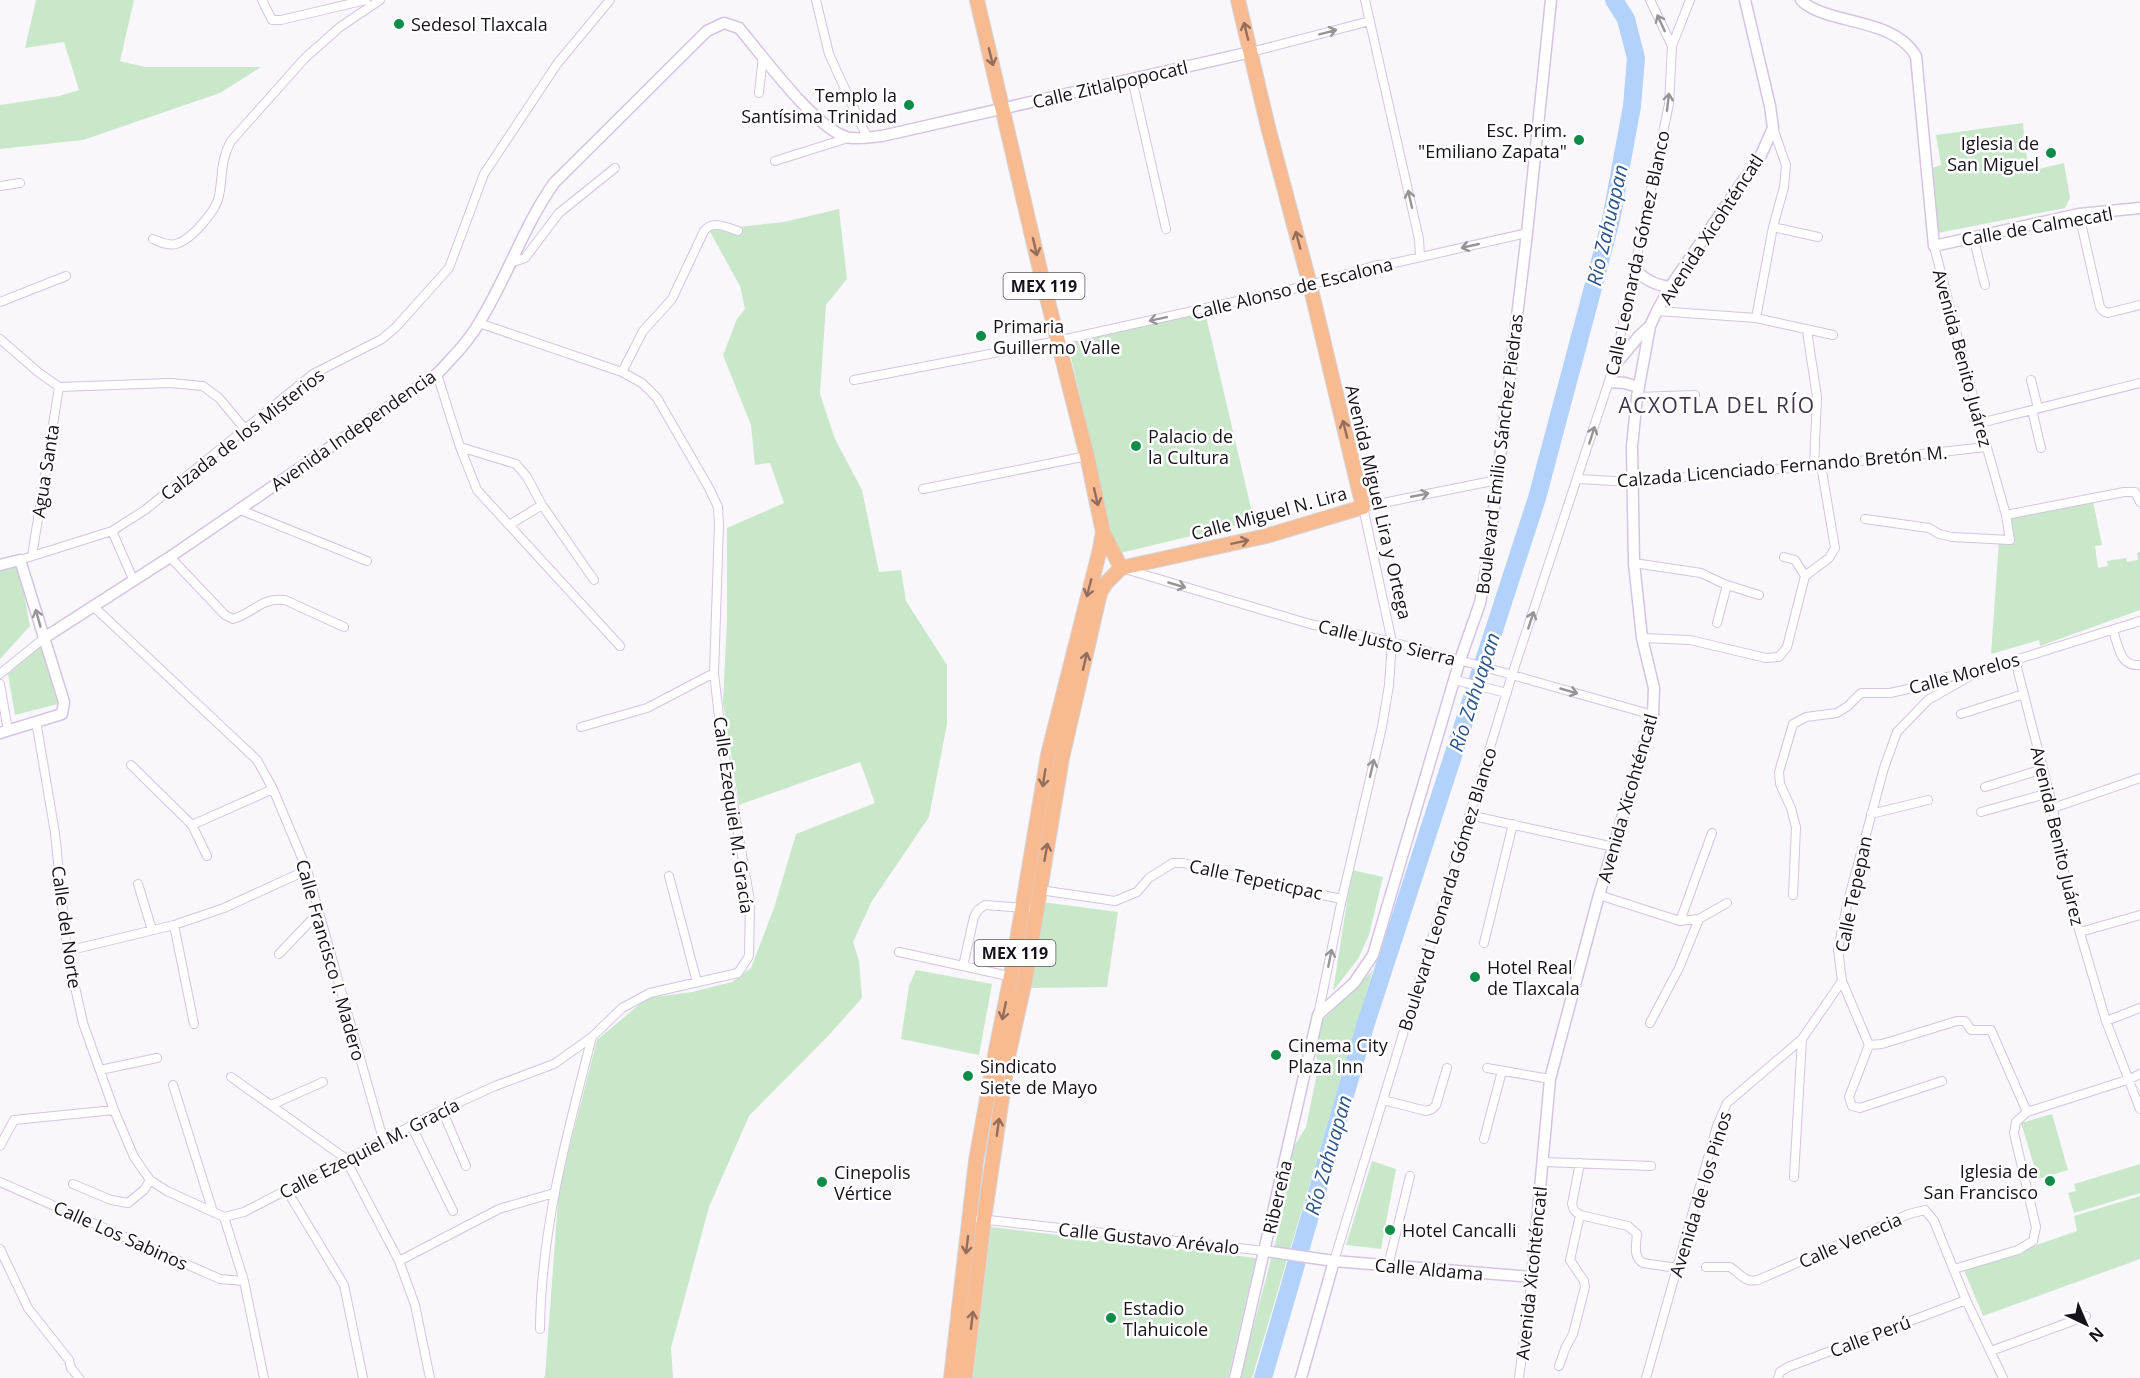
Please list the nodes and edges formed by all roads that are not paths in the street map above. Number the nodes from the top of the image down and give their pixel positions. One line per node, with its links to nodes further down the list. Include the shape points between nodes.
1 (262, 0): 2 (street, via 272,20)
2 (366, 0)
3 (380, 0): 36 (street, via 340,27 305,58 231,141 223,155 219,198 205,222 175,244)
4 (610, 0): 67 (street, Calzada de los Misterios, via 557,64 484,174 449,268 382,339 313,374)
5 (816, 0): 22 (street, via 829,54)
6 (977, 0): 20 (main road, MEX 119, one-way to 20)
7 (1238, 0): 16 (main road, Avenida Miguel Lira y Ortega, one-way to 7)
8 (1365, 0): 14 (street)
9 (1551, 0): 33 (street, Boulevard Emilio Sánchez Piedras)
10 (1650, 0): 15 (street, Calle Leonarda Gómez Blanco, one-way to 10)
11 (1690, 0): 15 (street)
12 (1745, 0): 21 (street)
13 (1801, 0): 37 (street, via 1819,12 1894,34 1912,48 1916,56)
14 (1370, 21): 16 (street, Calle Zitlalpopocatl, one-way to 14); 38 (street, one-way to 14)
15 (1672, 46): 40 (street, Calle Leonarda Gómez Blanco, one-way to 15, via 1669,104)
16 (1251, 52): 18 (street, Calle Zitlalpopocatl); 42 (main road, Avenida Miguel Lira y Ortega, one-way to 16)
17 (763, 56): 19 (street); 23 (street, Avenida Independencia, via 810,111); 39 (street, Avenida Independencia, via 739,28 724,23 707,31 554,183)
18 (1132, 79): 20 (street, Calle Zitlalpopocatl); 31 (street)
19 (759, 93)
20 (1003, 108): 22 (street, Calle Zitlalpopocatl); 54 (main road, MEX 119, one-way to 54)
21 (1773, 128): 30 (street, via 1786,165); 44 (street, Avenida Xicohténcatl, via 1761,155)
22 (867, 137): 23 (street, Calle Zitlalpopocatl)
23 (848, 138): 24 (street)
24 (775, 161)
25 (615, 168): 39 (street, via 559,213 525,258)
26 (20, 183): 27 (street)
27 (0, 186)
28 (2140, 208): 29 (street, Calle de Calmecatl)
29 (2079, 214): 34 (street, Calle de Calmecatl); 46 (street, via 2100,307 2108,313)
30 (1773, 227): 35 (street); 48 (street)
31 (1166, 229)
32 (738, 231): 56 (street, via 715,224 708,226 672,299 643,331)
33 (1527, 233): 38 (street, Calle Alonso de Escalona, one-way to 38); 74 (street, Boulevard Emilio Sánchez Piedras)
34 (1973, 236): 37 (street, Calle de Calmecatl); 43 (street)
35 (1818, 237)
36 (153, 239)
37 (1934, 246): 66 (street, Avenida Benito Juárez)
38 (1420, 256): 42 (street, Calle Alonso de Escalona)
39 (510, 262): 49 (street, Avenida Independencia)
40 (1635, 270): 44 (street, via 1646,280); 55 (street, Calle Leonarda Gómez Blanco)
41 (66, 276): 45 (street)
42 (1310, 285): 54 (street, Calle Alonso de Escalona, one-way to 54); 79 (main road, Avenida Miguel Lira y Ortega, one-way to 42)
43 (1985, 285)
44 (1670, 287): 47 (street, Avenida Xicohténcatl)
45 (0, 302)
46 (2140, 305)
47 (1657, 311): 48 (street); 50 (street, Avenida Xicohténcatl)
48 (1756, 318): 51 (street)
49 (479, 323): 56 (street, Calle Ezequiel M. Gracía); 57 (street, Avenida Independencia)
50 (1650, 326): 55 (street); 63 (street, Avenida Xicohténcatl)
51 (1807, 331): 52 (street); 72 (street, via 1817,397)
52 (1833, 335)
53 (0, 339): 62 (street)
54 (1058, 341): 58 (street, Calle Alonso de Escalona); 71 (main road, MEX 119)
55 (1614, 366): 60 (street, Calle Leonarda Gómez Blanco)
56 (622, 372): 112 (street, Calle Ezequiel M. Gracía, via 642,383 657,398 718,507)
57 (437, 374): 68 (street); 80 (street, Avenida Independencia)
58 (854, 380)
59 (2031, 380): 65 (street)
60 (1610, 382): 63 (street, via 1625,383); 73 (street, Calle Leonarda Gómez Blanco, one-way to 60)
61 (2140, 383): 65 (street)
62 (59, 387): 67 (street, via 170,383 203,386 219,398); 86 (street, Agua Santa)
63 (1638, 392): 64 (street); 75 (street, Avenida Xicohténcatl)
64 (1695, 395)
65 (2035, 409): 66 (street); 70 (street)
66 (1980, 423): 69 (street, Avenida Benito Juárez)
67 (244, 428): 84 (street, Calzada de los Misterios, via 145,510)
68 (460, 447): 78 (street, via 516,464); 83 (street, via 477,490)
69 (1986, 447): 72 (street, Calzada Licenciado Fernando Bretón M.); 81 (street, Avenida Benito Juárez)
70 (2041, 448)
71 (1087, 456): 76 (street); 85 (main road, MEX 119, one-way to 85)
72 (1818, 466): 75 (street, Calzada Licenciado Fernando Bretón M.); 94 (street, via 1835,548 1829,558)
73 (1578, 479): 75 (street, Calzada Licenciado Fernando Bretón M.); 114 (street, Calle Leonarda Gómez Blanco, one-way to 73)
74 (1497, 480): 79 (street, Calle Miguel N. Lira, one-way to 74); 109 (street, Boulevard Emilio Sánchez Piedras, via 1488,558)
75 (1632, 482): 91 (street, Avenida Xicohténcatl)
76 (923, 489)
77 (2140, 502): 81 (street, via 2135,492 2124,492)
78 (543, 505): 83 (street); 96 (street)
79 (1363, 507): 93 (main road, Calle Miguel N. Lira, one-way to 79, via 1266,536); 106 (street, Avenida Miguel Lira y Ortega)
80 (238, 509): 87 (street, Avenida Independencia); 90 (street)
81 (2006, 515): 82 (street, Avenida Benito Juárez, via 2010,540 1952,537 1929,528)
82 (1865, 519)
83 (509, 525): 107 (street)
84 (112, 531): 86 (street, Calzada de los Misterios); 95 (street)
85 (1103, 532): 93 (main road, MEX 119); 124 (main road, MEX 119, one-way to 124)
86 (32, 556): 89 (street, Calzada de los Misterios)
87 (170, 557): 95 (street, Avenida Independencia); 102 (street, via 233,619 274,599 285,600)
88 (1784, 557): 94 (street, via 1795,560)
89 (20, 560): 92 (street); 105 (street, one-way to 89)
90 (367, 561)
91 (1634, 563): 97 (street, via 1701,573); 104 (street, Avenida Xicohténcatl)
92 (0, 565)
93 (1121, 568): 106 (street, Calle Justo Sierra, one-way to 106, via 1310,624); 124 (main road, MEX 119, one-way to 93, via 1100,593)
94 (1805, 576): 104 (street, via 1787,647 1779,657 1766,658 1690,640)
95 (133, 579): 99 (street, Avenida Independencia)
96 (594, 580)
97 (1727, 585): 98 (street); 101 (street)
98 (1759, 595)
99 (93, 606): 105 (street, Avenida Independencia); 129 (street, Calle Francisco I. Madero, via 257,760)
100 (2140, 621): 103 (street, Calle Morelos)
101 (1717, 623)
102 (344, 627)
103 (2113, 631): 108 (street, Calle Morelos); 110 (street, via 2125,662 2131,666)
104 (1642, 638): 120 (street, Avenida Xicohténcatl, via 1654,688)
105 (44, 639): 113 (street); 121 (street, via 64,702 62,714)
106 (1392, 642): 109 (street, Calle Justo Sierra); 147 (street, Avenida Miguel Lira y Ortega, one-way to 106, via 1382,726)
107 (620, 646)
108 (2015, 660): 111 (street, Calle Morelos); 118 (street, Avenida Benito Juárez)
109 (1465, 661): 114 (street, Calle Justo Sierra); 115 (street, Boulevard Emilio Sánchez Piedras)
110 (2140, 664)
111 (1980, 670): 134 (street, Calle Tepepan, via 1928,700 1897,732); 146 (street, Calle Morelos, via 1890,693 1861,693 1837,713 1806,717 1793,724 1779,772 1796,827)
112 (714, 673): 122 (street, via 647,708); 164 (street, Calle Ezequiel M. Gracía, via 750,901 748,956 738,973)
113 (0, 674)
114 (1512, 675): 117 (street, Boulevard Leonarda Gómez Blanco); 120 (street, Calle Justo Sierra, one-way to 120)
115 (1455, 680): 117 (street); 166 (street, Boulevard Emilio Sánchez Piedras, via 1373,955 1354,982)
116 (0, 684): 123 (street)
117 (1507, 693): 135 (street, Boulevard Leonarda Gómez Blanco)
118 (2024, 694): 119 (street); 126 (street, Avenida Benito Juárez)
119 (1961, 714)
120 (1653, 715): 139 (street, Avenida Xicohténcatl)
121 (36, 721): 123 (street); 158 (street, Calle del Norte, via 55,833)
122 (581, 727)
123 (4, 732)
124 (1055, 757): 144 (main road, MEX 119, one-way to 124); 149 (main road, MEX 119, one-way to 149)
125 (131, 765): 137 (street)
126 (2043, 770): 128 (street); 130 (street, Avenida Benito Juárez)
127 (2140, 778): 132 (street)
128 (1985, 787)
129 (273, 789): 137 (street); 141 (street, Calle Francisco I. Madero)
130 (2049, 793): 132 (street, Avenida Benito Juárez); 133 (street)
131 (1928, 800): 134 (street)
132 (2053, 808): 156 (street, Avenida Benito Juárez, via 2067,889)
133 (1982, 812)
134 (1871, 814): 163 (street, Calle Tepepan, via 1838,949)
135 (1469, 815): 136 (street); 185 (street, Boulevard Leonarda Gómez Blanco)
136 (1513, 824): 139 (street); 157 (street)
137 (192, 825): 140 (street)
138 (1712, 833): 153 (street)
139 (1614, 847): 145 (street, Avenida Xicohténcatl)
140 (207, 856)
141 (307, 870): 150 (street, Calle Francisco I. Madero); 154 (street, via 224,908)
142 (669, 876): 164 (street)
143 (138, 884): 155 (street)
144 (1040, 890): 147 (street, Calle Tepeticpac, via 1114,901 1137,892 1149,878 1173,863 1183,863); 149 (main road, MEX 119)
145 (1599, 895): 153 (street); 180 (street, Avenida Xicohténcatl)
146 (1793, 895)
147 (1342, 899): 166 (street, Avenida Miguel Lira y Ortega, one-way to 147)
148 (1727, 903): 152 (street)
149 (1030, 908): 161 (street, via 985,905 978,910); 162 (main road, MEX 119)
150 (319, 912): 160 (street); 193 (street, Calle Francisco I. Madero)
151 (2140, 915): 156 (street)
152 (1699, 919): 153 (street); 168 (street)
153 (1680, 921)
154 (174, 925): 155 (street); 169 (street)
155 (152, 930): 158 (street)
156 (2080, 932): 167 (street, Avenida Benito Juárez)
157 (1484, 943)
158 (67, 951): 176 (street, Calle del Norte, via 83,1023)
159 (899, 952): 161 (street)
160 (279, 954)
161 (963, 966): 162 (street)
162 (1018, 978): 211 (main road, MEX 119, via 994,1060 976,1161)
163 (1842, 981): 171 (street, Avenida de los Pinos); 172 (street, Calle Tepepan)
164 (697, 982): 170 (street, Calle Ezequiel M. Gracía, via 650,993 622,1008)
165 (2140, 1008): 167 (street)
166 (1318, 1015): 213 (street, Ribereña)
167 (2106, 1021): 181 (street, Avenida Benito Juárez)
168 (1650, 1023)
169 (194, 1024)
170 (592, 1037): 189 (street, Calle Ezequiel M. Gracía, via 554,1064); 206 (street)
171 (1802, 1039): 201 (street); 218 (street, Avenida de los Pinos, via 1727,1103)
172 (1869, 1045): 182 (street, via 1849,1097 1852,1106 1860,1108); 190 (street, via 1958,1021 1965,1021 1971,1030 1990,1029)
173 (156, 1058): 176 (street)
174 (1447, 1068): 185 (street, via 1432,1109 1426,1111)
175 (1488, 1068): 177 (street)
176 (100, 1070): 188 (street, Calle del Norte)
177 (1502, 1071): 180 (street); 192 (street)
178 (2140, 1074): 181 (street)
179 (231, 1077): 186 (street)
180 (1550, 1079): 196 (street, Avenida Xicohténcatl)
181 (2130, 1079): 187 (street, Avenida Benito Juárez); 190 (street)
182 (1942, 1081)
183 (324, 1082): 186 (street)
184 (173, 1085): 208 (street)
185 (1383, 1100): 215 (street, Boulevard Leonarda Gómez Blanco)
186 (271, 1105): 195 (street)
187 (2140, 1109)
188 (114, 1110): 194 (street, via 14,1120); 202 (street, Calle del Norte, via 134,1157)
189 (442, 1110): 191 (street, Calle Ezequiel M. Gracía); 198 (street)
190 (2027, 1112): 219 (street, via 2016,1122 2014,1133 2036,1227 2033,1241 2018,1250)
191 (411, 1125): 193 (street, Calle Ezequiel M. Gracía); 207 (street)
192 (1485, 1138)
193 (383, 1139): 195 (street, Calle Ezequiel M. Gracía)
194 (0, 1146)
195 (345, 1158): 205 (street, Calle Ezequiel M. Gracía); 214 (street)
196 (1543, 1162): 197 (street); 220 (street, Avenida Xicohténcatl)
197 (1580, 1163): 199 (street); 209 (street, via 1572,1204)
198 (466, 1166)
199 (1651, 1166)
200 (1410, 1176): 216 (street)
201 (1794, 1177)
202 (150, 1180): 204 (street, via 128,1203); 208 (street, Calle del Norte)
203 (0, 1182): 221 (street, Calle Los Sabinos, via 220,1278)
204 (73, 1184)
205 (286, 1189): 210 (street, Calle Ezequiel M. Gracía, via 244,1212); 231 (street, via 344,1285)
206 (554, 1193): 214 (street, via 499,1209); 224 (street, via 540,1298)
207 (453, 1211)
208 (213, 1212): 210 (street, Calle del Norte)
209 (1580, 1215): 218 (street, via 1628,1226 1636,1234 1638,1260); 226 (street, via 1570,1260 1585,1287 1573,1334)
210 (224, 1217): 221 (street)
211 (977, 1219): 213 (street, Calle Gustavo Arévalo); 233 (main road, MEX 119, one-way to 233); 234 (main road, MEX 119, one-way to 211)
212 (0, 1249): 227 (street, via 28,1308 69,1360)
213 (1265, 1251): 215 (street, Calle Gustavo Arévalo); 235 (street, Ribereña)
214 (399, 1261): 232 (street, via 415,1305)
215 (1330, 1261): 216 (street, Calle Aldama); 236 (street, Boulevard Leonarda Gómez Blanco)
216 (1388, 1266): 220 (street, Calle Aldama)
217 (1706, 1267): 219 (street, Calle Venecia, via 1730,1266 1749,1282 1758,1280 1925,1210 1934,1221)
218 (1677, 1268): 238 (street, Avenida de los Pinos)
219 (1954, 1269): 222 (street, Calle Venecia)
220 (1532, 1277): 237 (street, Avenida Xicohténcatl)
221 (244, 1281): 230 (street)
222 (1966, 1300): 225 (street, Calle Venecia); 239 (street, Calle Perú, via 1788,1367)
223 (2086, 1316): 225 (street)
224 (540, 1329)
225 (1991, 1351): 240 (street, Calle Venecia)
226 (1559, 1366)
227 (71, 1368): 228 (street); 229 (street)
228 (68, 1378)
229 (79, 1378)
230 (264, 1378)
231 (363, 1378)
232 (430, 1378)
233 (951, 1378)
234 (965, 1378)
235 (1235, 1378)
236 (1301, 1378)
237 (1519, 1378)
238 (1646, 1378)
239 (1778, 1378)
240 (2003, 1378)

